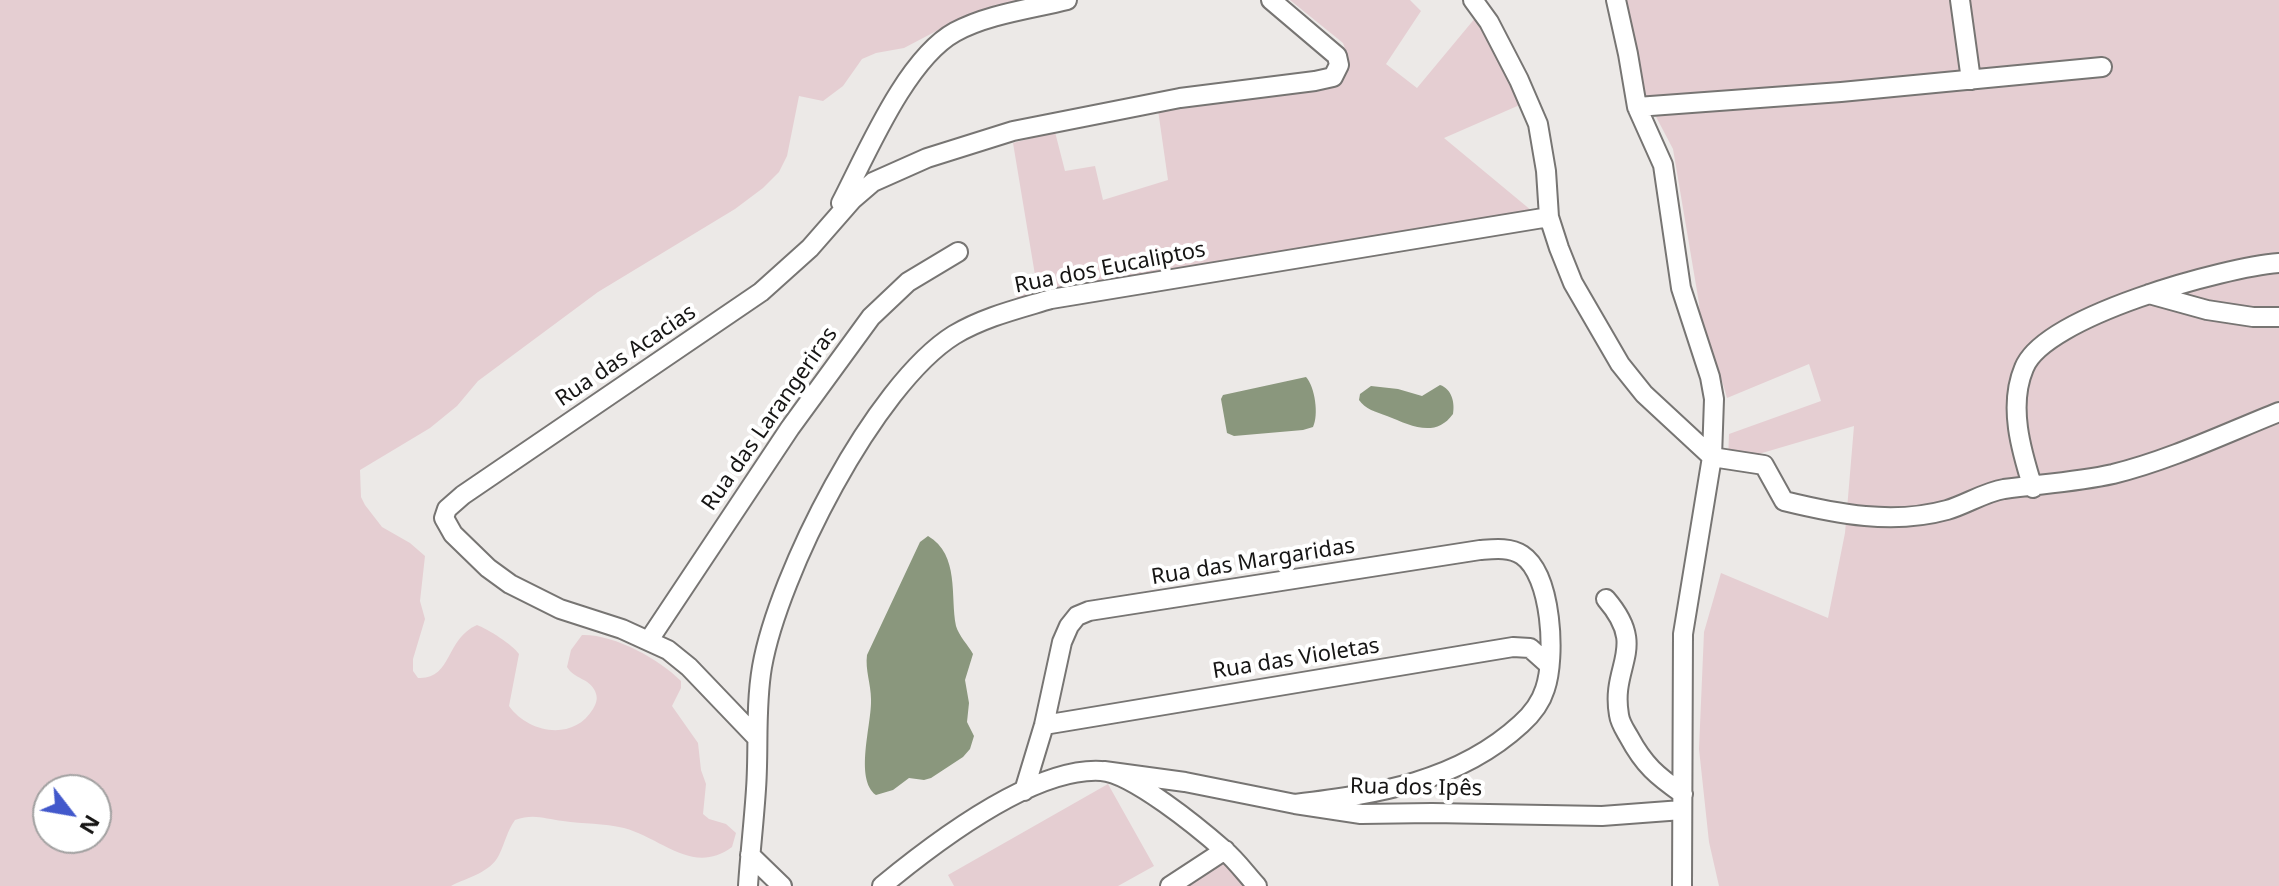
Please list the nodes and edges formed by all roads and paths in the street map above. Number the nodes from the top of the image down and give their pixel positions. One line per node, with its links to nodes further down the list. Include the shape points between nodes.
1 (1067, 0): 10 (street, via 972,24 939,42 902,88)
2 (1271, 0): 10 (street, via 1337,56 1333,77 1180,98 1013,131 927,158 873,182)
3 (1473, 0): 9 (street, via 1538,124)
4 (1616, 0): 8 (street)
5 (1960, 0): 7 (street)
6 (2102, 67): 7 (street)
7 (1971, 80): 8 (street)
8 (1637, 107): 16 (street, via 1663,165 1681,288 1710,377)
9 (1549, 217): 16 (street, via 1573,283 1620,364 1644,394); 22 (street, Rua dos Eucaliptos, via 1051,299 997,315 954,336 915,368 887,402 810,533 772,625 762,668)
10 (829, 225): 19 (street, Rua das Acacias, via 761,292 447,509 444,518 453,534 510,584 560,609)
11 (958, 252): 19 (street, Rua das Larangeriras, via 908,282 871,317)
12 (2279, 263): 13 (street, via 2244,267)
13 (2148, 294): 14 (street, via 2207,310); 17 (street, via 2067,330 2025,364 2018,431)
14 (2279, 317)
15 (2279, 412): 17 (street, via 2149,464)
16 (1712, 457): 17 (street, via 1764,465 1784,501 1876,517 1916,517 2001,489); 25 (street, via 1683,634)
17 (2033, 488)
18 (1606, 599): 25 (street, via 1626,628 1619,719 1642,760)
19 (649, 640): 22 (street, via 689,667)
20 (1549, 665): 21 (street, Rua das Violetas, via 1530,648 1513,647); 21 (street, Rua das Margaridas, via 1549,618 1532,565 1524,556 1480,550 1089,611 1077,616 1062,642); 26 (street, Rua das Margaridas, via 1545,689 1524,722 1465,764 1373,794)
21 (1044, 725): 24 (street, Rua das Margaridas)
22 (757, 738): 28 (street, Rua dos Eucaliptos)
23 (1104, 771): 24 (street, Rua dos Ipês, via 1070,774); 26 (street, Rua dos Ipês); 27 (street, via 1146,791)
24 (1024, 791): 31 (street, Rua dos Ipês, via 923,852)
25 (1682, 802): 26 (street, Rua dos Ipês, via 1602,816 1361,814); 34 (street)
26 (1295, 804)
27 (1225, 850): 32 (street); 33 (street)
28 (750, 855): 29 (street, Rua dos Eucaliptos); 30 (street)
29 (748, 886)
30 (782, 886)
31 (882, 886)
32 (1170, 886)
33 (1257, 886)
34 (1682, 886)

